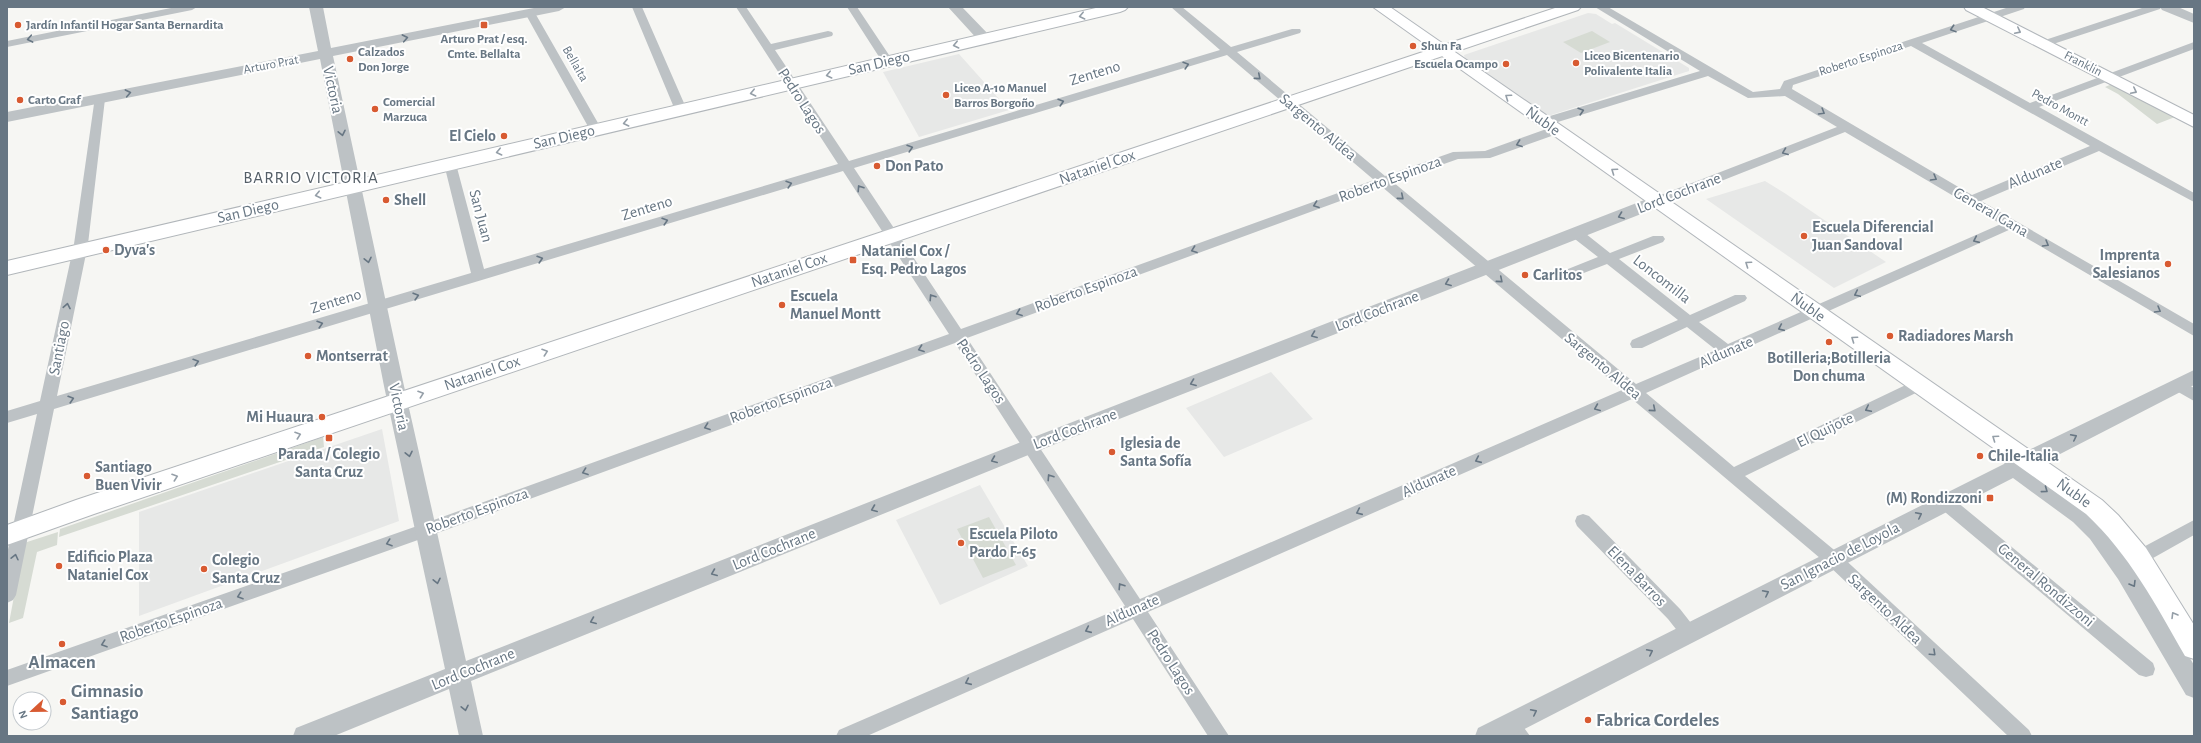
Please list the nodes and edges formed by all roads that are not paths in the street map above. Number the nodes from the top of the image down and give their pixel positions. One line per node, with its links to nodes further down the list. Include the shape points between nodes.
1 (192, 7): 26 (street, one-way to 26)
2 (316, 7): 32 (street, Victoria)
3 (559, 7): 18 (street, Arturo Prat)
4 (638, 7): 41 (street)
5 (741, 7): 29 (street, Pedro Lagos)
6 (852, 7): 33 (street)
7 (955, 7): 24 (street)
8 (1120, 7): 24 (main road, San Diego, one-way to 24)
9 (1176, 7): 31 (street, Sargento Aldea)
10 (1380, 7): 30 (main road, Ñuble)
11 (1573, 7): 30 (main road, Nataniel Cox)
12 (1600, 7): 34 (street)
13 (1971, 7): 20 (main road, Franklin)
14 (2020, 7): 20 (street, Roberto Espinoza)
15 (2156, 7): 27 (street)
16 (2167, 7): 21 (street)
17 (2174, 7): 19 (street)
18 (530, 13): 32 (street, Arturo Prat, one-way to 18); 46 (street, Bellalta)
19 (2194, 16)
20 (1990, 17): 25 (street, Roberto Espinoza, one-way to 25); 27 (main road, Franklin, one-way to 27)
21 (2194, 19)
22 (1296, 31): 31 (street, Zenteno)
23 (828, 34): 29 (street)
24 (985, 38): 33 (main road, San Diego, one-way to 33)
25 (1912, 42): 37 (street, Roberto Espinoza, via 1788,83); 40 (street, Pedro Montt)
26 (7, 44)
27 (2043, 44): 35 (main road, Franklin)
28 (2194, 44): 35 (street)
29 (767, 48): 36 (street, Pedro Lagos)
30 (1442, 51): 39 (main road, Nataniel Cox); 44 (main road, Ñuble, one-way to 30)
31 (1229, 52): 39 (street, Sargento Aldea, one-way to 39); 49 (street, Zenteno, one-way to 31)
32 (325, 54): 38 (street, Arturo Prat, one-way to 32); 51 (street, Victoria, one-way to 51)
33 (887, 61): 36 (main road, San Diego, one-way to 36)
34 (1708, 72): 37 (street, via 1752,96 1774,92); 44 (street, Roberto Espinoza, one-way to 34)
35 (2106, 76): 40 (street); 43 (main road, Franklin, one-way to 43)
36 (791, 84): 41 (main road, San Diego, one-way to 41); 49 (street, Pedro Lagos)
37 (1788, 93): 45 (street, General Gana, one-way to 45)
38 (99, 99): 42 (street, Arturo Prat); 59 (street, Santiago)
39 (1289, 102): 50 (street, Sargento Aldea); 57 (main road, Nataniel Cox)
40 (2029, 107): 47 (street, Pedro Montt)
41 (681, 110): 46 (main road, San Diego, one-way to 46)
42 (7, 117)
43 (2194, 122)
44 (1550, 126): 50 (street, Roberto Espinoza, one-way to 50, via 1486,155 1457,155); 54 (main road, Ñuble, one-way to 44)
45 (1847, 127): 53 (street, General Gana, one-way to 53); 54 (street, Lord Cochrane, one-way to 54)
46 (596, 130): 48 (main road, San Diego, one-way to 48)
47 (2100, 146): 52 (street, Pedro Montt); 53 (street, Aldunate)
48 (450, 164): 51 (main road, San Diego); 63 (street, San Juan)
49 (846, 167): 57 (street, Pedro Lagos, one-way to 49); 63 (street, Zenteno, one-way to 49)
50 (1382, 181): 62 (street, Sargento Aldea, one-way to 62); 70 (street, Roberto Espinoza, one-way to 70)
51 (353, 186): 59 (main road, San Diego, one-way to 59); 66 (street, Victoria, one-way to 66)
52 (2194, 198)
53 (1971, 200): 55 (street, General Gana)
54 (1658, 202): 56 (street, Lord Cochrane, one-way to 56); 67 (main road, Ñuble, one-way to 54)
55 (2011, 224): 67 (street, Aldunate, one-way to 67); 69 (street, General Gana, one-way to 69)
56 (1576, 233): 60 (street, Loncomilla); 62 (street, Lord Cochrane)
57 (891, 236): 70 (street, Pedro Lagos, one-way to 57); 77 (main road, Nataniel Cox, one-way to 57)
58 (1658, 239): 60 (street)
59 (79, 251): 61 (main road, San Diego); 78 (street, Santiago, one-way to 59)
60 (1608, 258): 64 (street); 68 (street, Loncomilla)
61 (7, 268)
62 (1486, 268): 75 (street, Sargento Aldea, one-way to 75); 80 (street, Lord Cochrane, one-way to 80)
63 (480, 277): 66 (street, Zenteno, one-way to 63)
64 (1558, 278)
65 (1740, 298): 68 (street)
66 (378, 307): 77 (street, Victoria); 78 (street, Zenteno, one-way to 66)
67 (1816, 312): 72 (street, Aldunate, one-way to 72); 74 (main road, Ñuble, one-way to 67)
68 (1688, 321): 71 (street); 72 (street, Loncomilla)
69 (2194, 331)
70 (958, 336): 80 (street, Pedro Lagos); 85 (street, Roberto Espinoza, one-way to 85)
71 (1637, 344)
72 (1727, 351): 75 (street, Aldunate)
73 (2186, 381): 76 (street); 81 (street, San Ignacio de Loyola, one-way to 73)
74 (1919, 384): 81 (main road, Ñuble, one-way to 74); 82 (street, El Quijote, one-way to 82)
75 (1634, 392): 82 (street, Sargento Aldea, one-way to 82); 91 (street, Aldunate, one-way to 91)
76 (2194, 395)
77 (398, 402): 85 (street, Victoria, one-way to 85); 87 (main road, Nataniel Cox, one-way to 77)
78 (47, 406): 79 (street, Zenteno); 87 (street, Santiago)
79 (7, 417)
80 (1030, 446): 91 (street, Pedro Lagos, one-way to 80); 95 (street, Lord Cochrane, one-way to 95)
81 (2020, 464): 83 (street, San Ignacio de Loyola); 88 (main road, Ñuble, via 2104,516 2126,538); 97 (street, Ñuble, one-way to 97, via 2098,533 2126,572)
82 (1732, 475): 89 (street, Sargento Aldea)
83 (1946, 502): 89 (street, San Ignacio de Loyola, one-way to 83); 94 (street, General Rondizzoni)
84 (1583, 521): 92 (street, Elena Barros)
85 (426, 530): 95 (street, Victoria, one-way to 95); 96 (street, Roberto Espinoza, one-way to 96)
86 (2192, 532): 88 (street)
87 (14, 533): 90 (street, Santiago, one-way to 87)
88 (2140, 558): 93 (main road, Ñuble, one-way to 88)
89 (1833, 559): 92 (street, San Ignacio de Loyola, one-way to 89); 104 (street, Sargento Aldea, one-way to 104)
90 (7, 595)
91 (1136, 609): 101 (street, Aldunate, one-way to 101); 102 (street, Pedro Lagos)
92 (1689, 632): 98 (street, San Ignacio de Loyola, one-way to 92)
93 (2194, 648)
94 (2146, 669)
95 (458, 675): 99 (street, Lord Cochrane); 100 (street, Victoria, one-way to 100)
96 (7, 678)
97 (2194, 687)
98 (1515, 730): 103 (street, San Ignacio de Loyola)
99 (305, 736)
100 (471, 736)
101 (846, 736)
102 (1219, 736)
103 (1487, 736)
104 (2022, 736)

